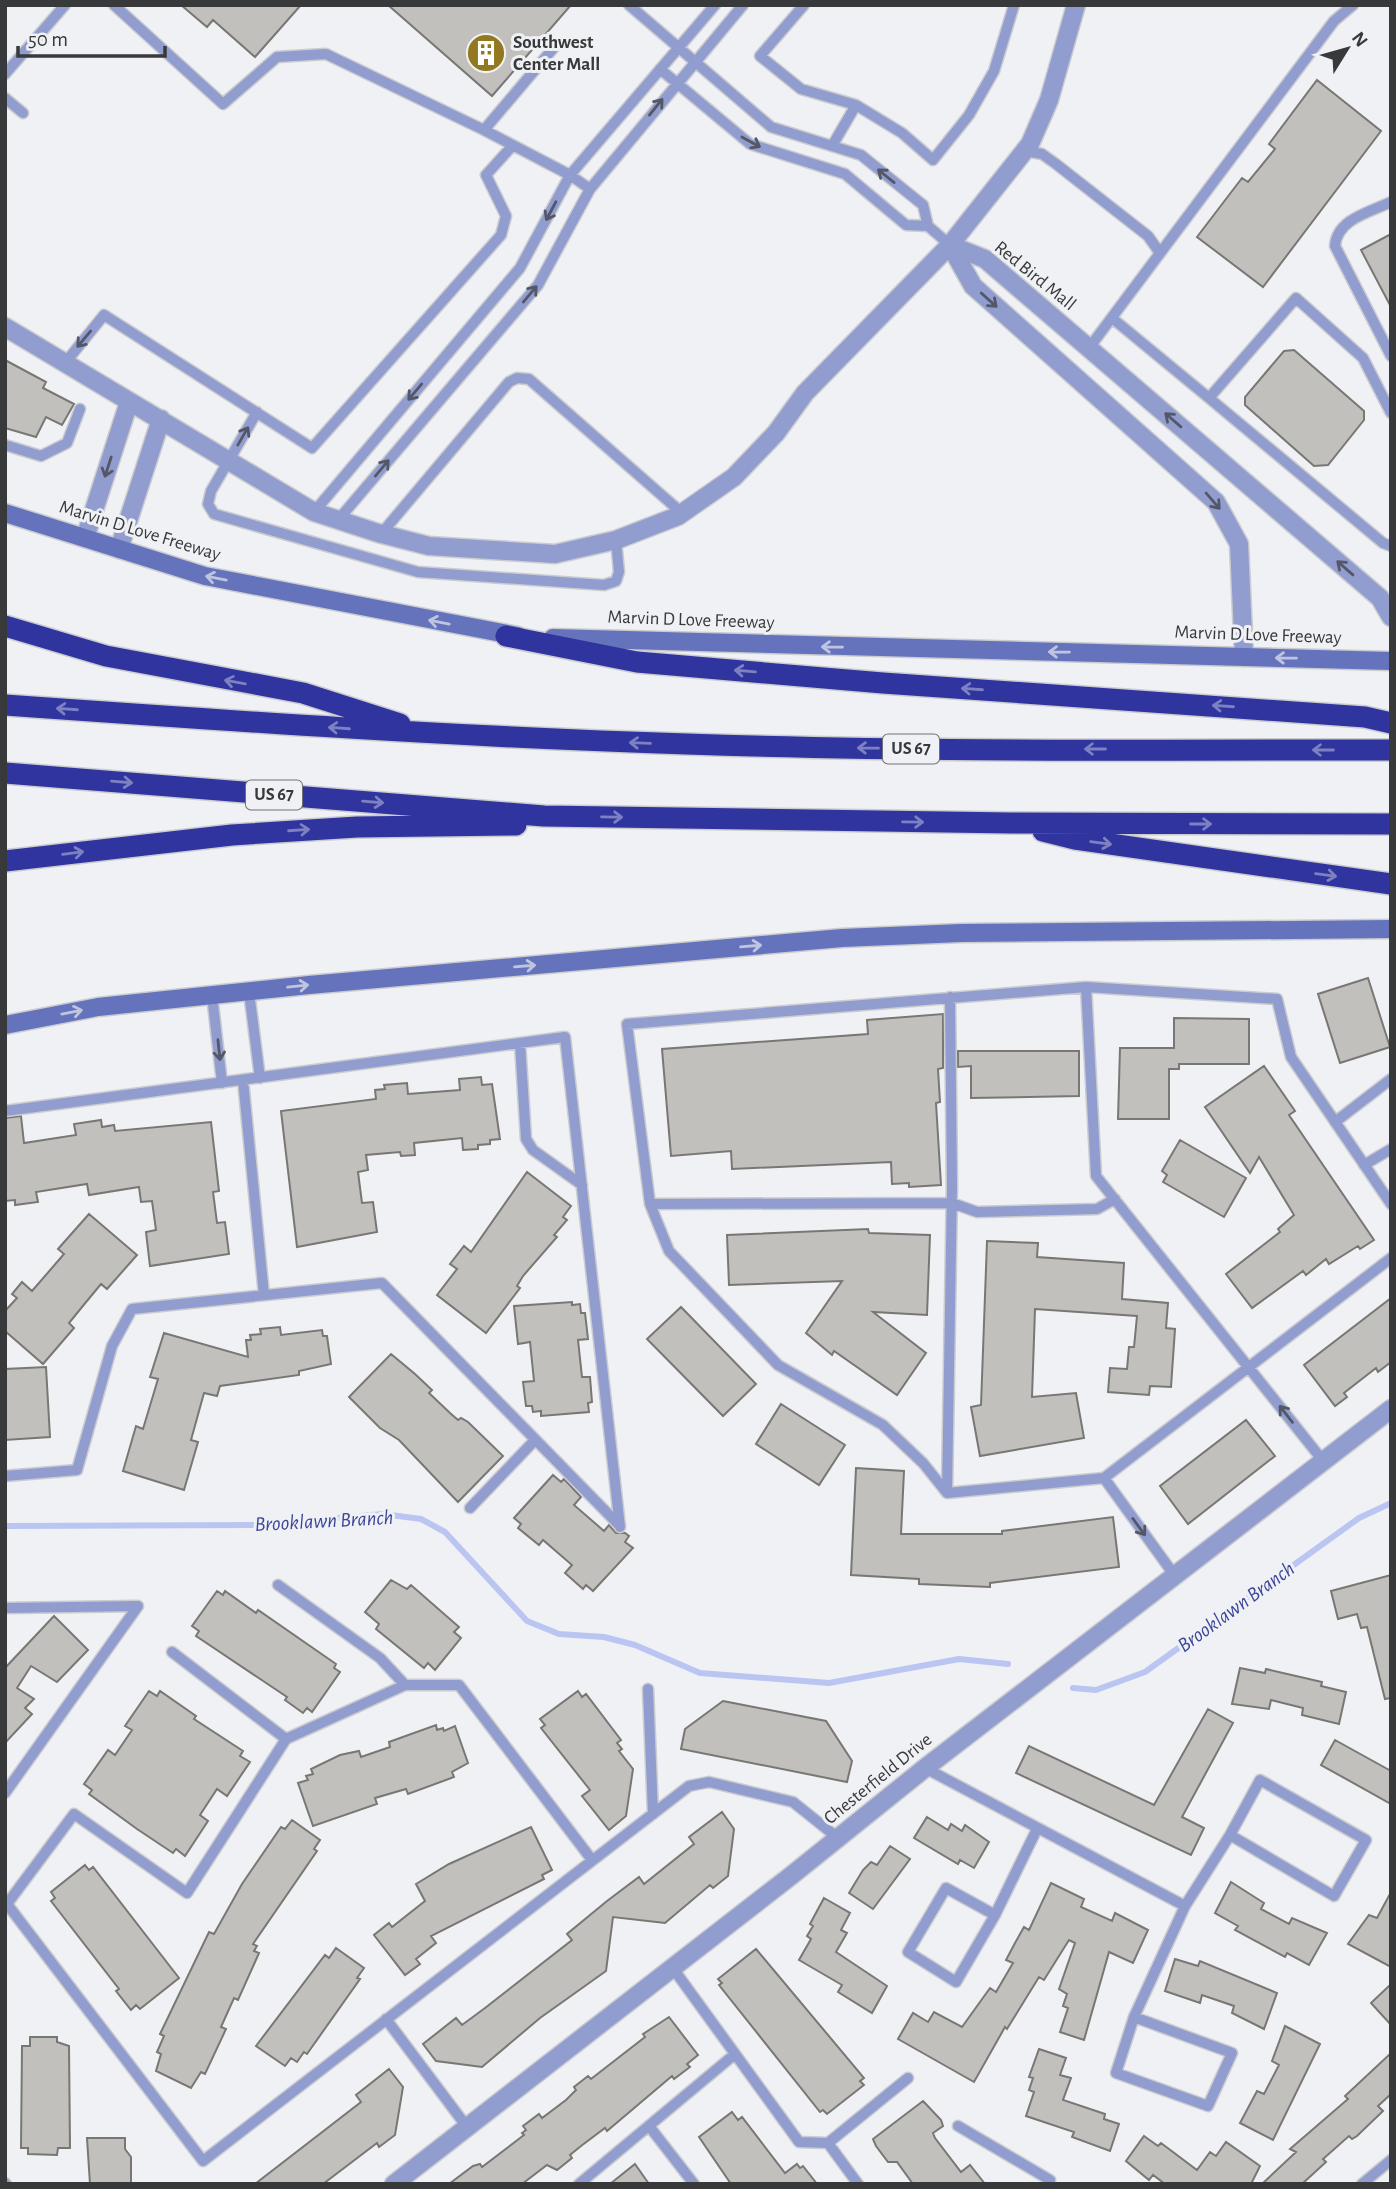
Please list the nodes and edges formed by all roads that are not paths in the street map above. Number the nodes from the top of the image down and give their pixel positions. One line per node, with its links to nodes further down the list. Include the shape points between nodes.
1 (65, 5): 14 (lane)
2 (114, 5): 19 (lane, via 223,104 277,57 326,54)
3 (629, 5): 11 (lane)
4 (715, 5): 11 (lane)
5 (743, 5): 12 (lane)
6 (804, 5): 17 (lane, via 760,56 801,89)
7 (1014, 5): 17 (lane, via 994,71 969,115 933,160 902,133)
8 (1076, 5): 22 (street, via 1049,100)
9 (1353, 5): 28 (lane, via 1334,21)
10 (556, 45): 19 (lane)
11 (678, 49): 12 (lane); 13 (lane)
12 (694, 62): 15 (lane); 21 (lane, via 771,127)
13 (660, 69): 15 (lane); 23 (lane)
14 (5, 74)
15 (676, 83): 24 (lane, one-way to 15); 26 (lane, one-way to 26, via 750,144 845,174 906,225)
16 (5, 98): 18 (lane)
17 (856, 105): 21 (lane)
18 (23, 113)
19 (484, 130): 20 (lane)
20 (512, 146): 23 (lane); 37 (lane, via 486,175 506,216 501,235 312,448)
21 (832, 146): 26 (lane, one-way to 21, via 923,205 861,155)
22 (1024, 152): 27 (street); 28 (lane, via 1042,154 1056,164 1148,236)
23 (569, 175): 24 (lane); 42 (lane, one-way to 42, via 520,268)
24 (590, 189): 45 (lane, one-way to 24, via 538,285)
25 (1391, 202): 32 (lane, via 1347,222 1336,236 1335,246)
26 (928, 226): 27 (lane)
27 (950, 245): 31 (street, Red Bird Mall, via 985,258); 44 (street, via 805,393 734,477); 54 (street, one-way to 54, via 973,286 1216,502 1239,544)
28 (1160, 253): 29 (lane)
29 (1112, 318): 31 (lane); 34 (lane)
30 (5, 327): 33 (street)
31 (1089, 348): 51 (street, Red Bird Mall, one-way to 31, via 1380,598)
32 (1391, 356)
33 (65, 363): 35 (street); 37 (lane, one-way to 33, via 104,316)
34 (1209, 398): 38 (lane, via 1296,298 1363,358); 49 (lane)
35 (129, 402): 39 (street); 47 (street, one-way to 47)
36 (80, 409): 40 (lane, via 67,443 41,456)
37 (257, 412): 41 (lane, one-way to 37)
38 (1391, 413)
39 (161, 419): 41 (street); 50 (street)
40 (5, 445)
41 (229, 460): 42 (street); 48 (lane, via 211,491 208,504 214,514 418,572 604,585 616,581 619,572)
42 (314, 512): 45 (street)
43 (5, 513): 47 (main road, Marvin D Love Freeway)
44 (682, 513): 46 (lane, via 529,379 517,378); 48 (street)
45 (338, 520): 46 (street)
46 (381, 534): 48 (street, via 429,546 555,554)
47 (85, 538): 50 (main road, Marvin D Love Freeway)
48 (616, 540)
49 (1391, 546)
50 (119, 549): 53 (main road, Marvin D Love Freeway, one-way to 50, via 205,576)
51 (1391, 617)
52 (5, 626): 58 (highway, one-way to 52, via 303,693 106,656)
53 (506, 636): 54 (main road, Marvin D Love Freeway, one-way to 53); 57 (highway, one-way to 53, via 1365,717 636,662)
54 (1244, 657): 55 (main road, Marvin D Love Freeway, one-way to 54)
55 (1391, 661)
56 (5, 705): 58 (highway, US 67, one-way to 56)
57 (1391, 723)
58 (432, 734): 59 (highway, US 67, one-way to 58, via 866,749)
59 (1391, 750)
60 (9, 774): 61 (highway, US 67, one-way to 61)
61 (544, 816): 62 (highway, US 67, one-way to 62); 64 (highway, one-way to 61, via 260,833 356,827 511,827)
62 (1011, 823): 63 (highway, US 67, one-way to 63); 65 (highway, one-way to 65, via 1075,839)
63 (1391, 824)
64 (5, 861)
65 (1391, 884)
66 (1391, 929): 68 (main road, one-way to 66, via 842,938)
67 (1086, 987): 70 (lane); 78 (lane, via 1277,999 1291,1057); 82 (lane, via 1096,1176)
68 (249, 992): 69 (main road); 73 (lane)
69 (212, 995): 71 (main road, one-way to 69, via 98,1007); 76 (lane, one-way to 76)
70 (950, 997): 83 (lane, via 627,1024); 84 (lane)
71 (5, 1025)
72 (520, 1043): 73 (lane); 81 (lane, via 527,1139 533,1150); 81 (lane, via 565,1037)
73 (260, 1078): 75 (lane)
74 (1391, 1079): 78 (lane)
75 (243, 1080): 76 (lane); 87 (lane)
76 (222, 1083): 77 (lane)
77 (5, 1111)
78 (1335, 1122): 80 (lane)
79 (1391, 1149): 80 (lane)
80 (1364, 1164): 85 (lane)
81 (582, 1185): 90 (lane, via 621,1527)
82 (1115, 1199): 84 (lane, via 1097,1209 977,1212); 88 (lane)
83 (650, 1203): 84 (lane); 94 (lane, via 669,1251 778,1365 883,1425)
84 (952, 1203): 94 (lane)
85 (1391, 1204)
86 (1391, 1258): 88 (lane)
87 (264, 1295): 90 (lane, via 382,1283); 92 (lane, via 132,1309 112,1346 77,1470)
88 (1248, 1364): 91 (lane, one-way to 88); 93 (lane)
89 (1391, 1409): 91 (street, Chesterfield Drive)
90 (535, 1440): 95 (lane)
91 (1324, 1462): 96 (street, Chesterfield Drive)
92 (5, 1476)
93 (1104, 1478): 94 (lane); 96 (lane, one-way to 96)
94 (947, 1493)
95 (470, 1508)
96 (1175, 1576): 103 (street, Chesterfield Drive)
97 (278, 1585): 100 (lane, via 380,1658)
98 (5, 1608): 104 (lane, via 138,1606)
99 (172, 1652): 102 (lane)
100 (405, 1685): 102 (lane); 109 (lane, via 459,1685)
101 (648, 1689): 105 (lane)
102 (286, 1739): 114 (lane, via 187,1893 74,1814 7,1904 203,2161)
103 (925, 1768): 106 (lane); 108 (street, Chesterfield Drive)
104 (5, 1793)
105 (653, 1814): 108 (lane, via 689,1786 709,1782 793,1802); 109 (lane)
106 (1037, 1829): 110 (lane); 111 (lane)
107 (1230, 1835): 107 (lane, via 1260,1780 1366,1840 1334,1896); 110 (lane)
108 (838, 1839): 112 (street, Chesterfield Drive)
109 (592, 1860): 114 (lane)
110 (1185, 1906): 113 (lane)
111 (995, 1915): 111 (lane, via 956,1982 908,1952 946,1888)
112 (672, 1967): 115 (lane); 119 (street, Chesterfield Drive)
113 (1134, 2017): 113 (lane, via 1116,2073 1208,2106 1233,2053)
114 (386, 2020): 119 (lane)
115 (736, 2054): 117 (lane); 120 (lane, via 799,2142)
116 (908, 2078): 120 (lane)
117 (649, 2126): 123 (lane); 124 (lane)
118 (958, 2126): 126 (lane, via 1050,2180)
119 (467, 2127): 122 (street, Chesterfield Drive)
120 (828, 2143): 125 (lane)
121 (1391, 2160): 127 (lane)
122 (394, 2184)
123 (579, 2184)
124 (694, 2184)
125 (858, 2184)
126 (1048, 2184)
127 (1362, 2184)

